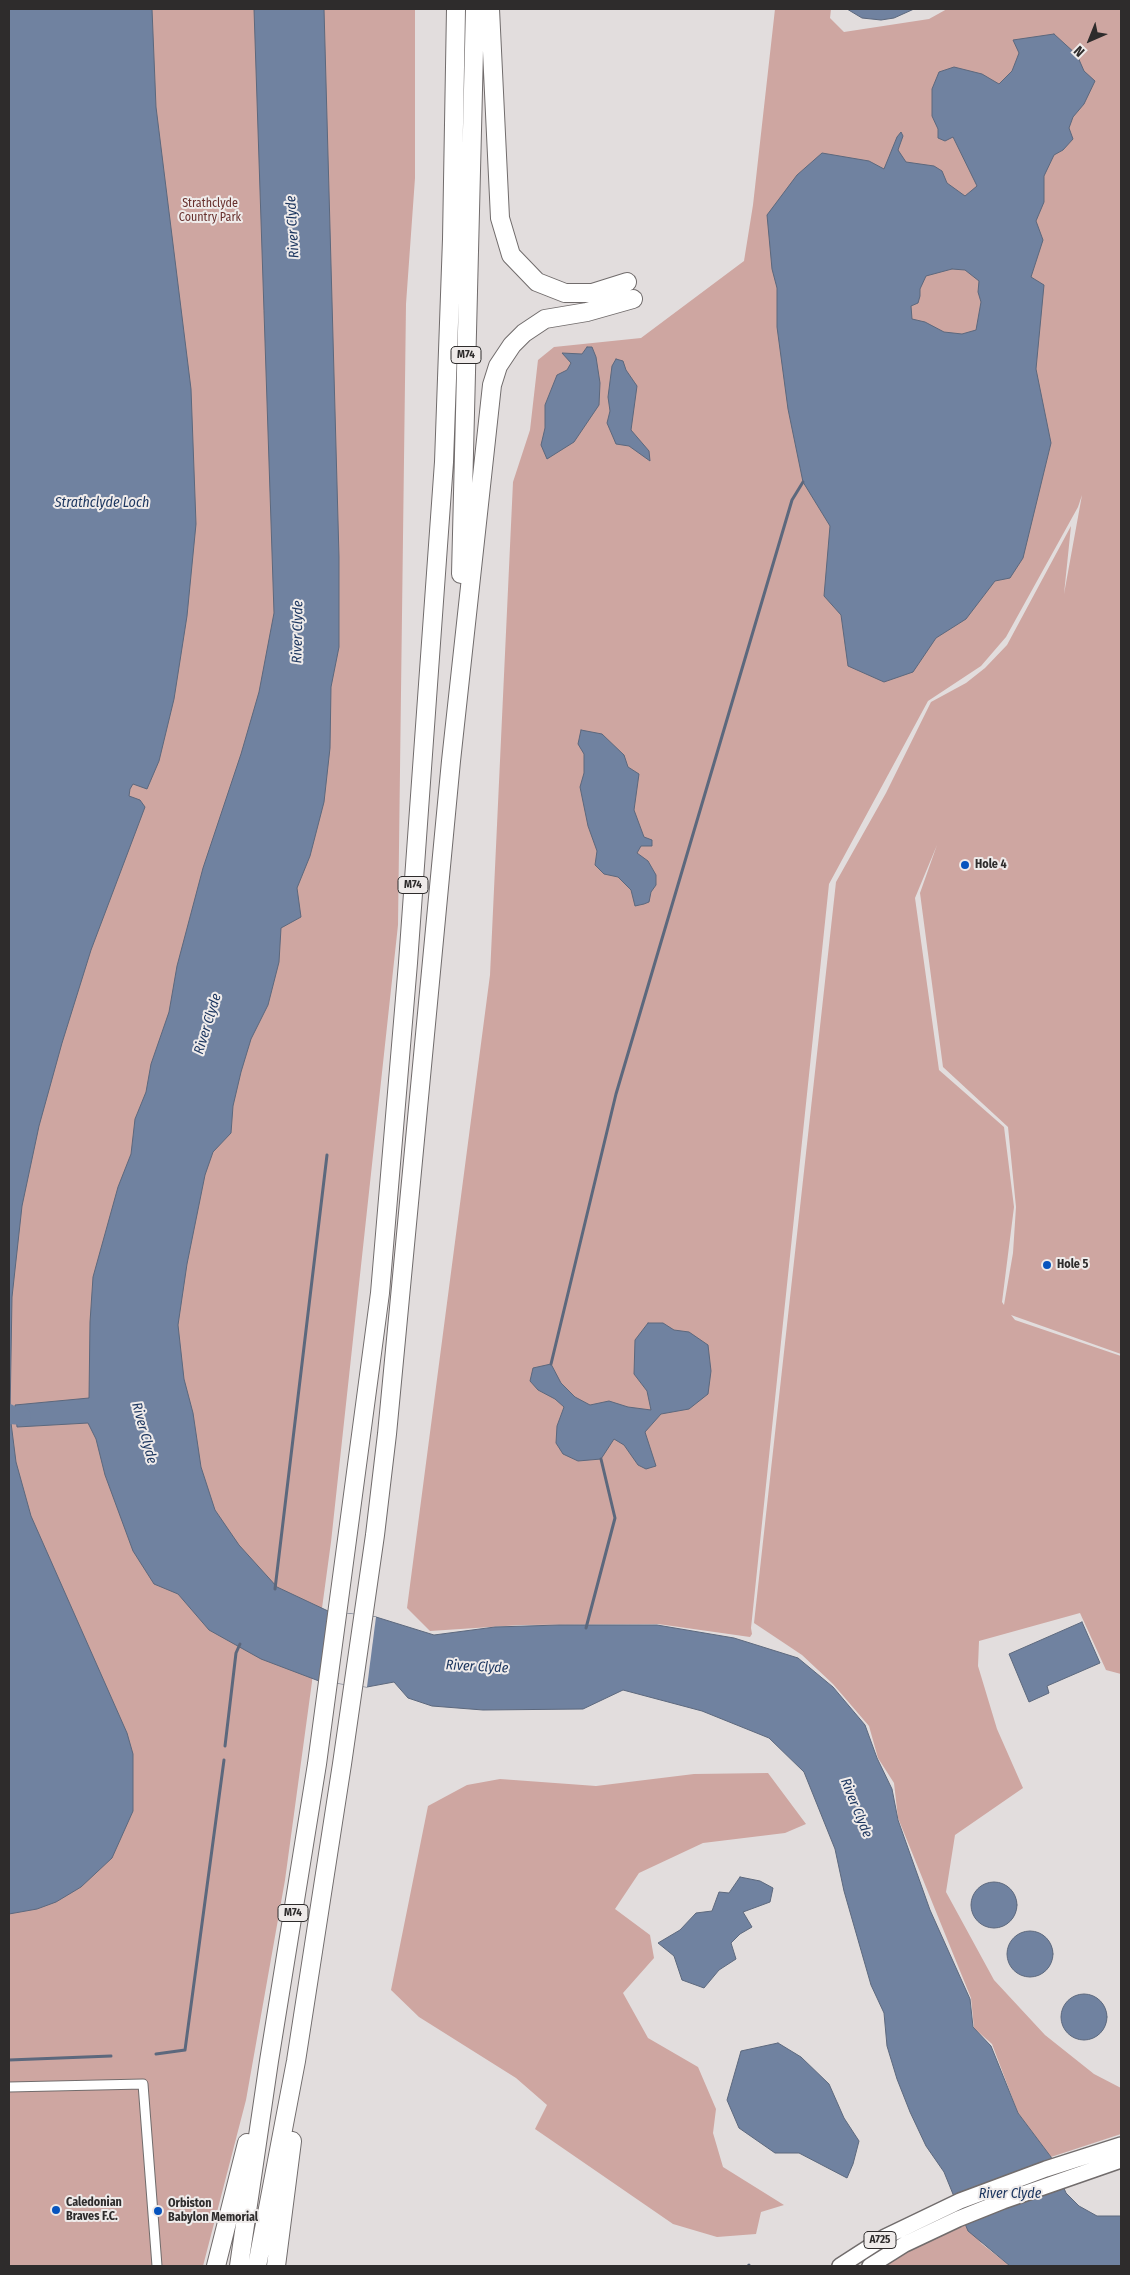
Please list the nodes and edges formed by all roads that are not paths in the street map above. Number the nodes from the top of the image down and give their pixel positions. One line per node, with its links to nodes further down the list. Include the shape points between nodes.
1 (456, 9): 7 (highway, M74, via 444,462 380,1293 317,1764)
2 (475, 9): 6 (highway, M74)
3 (490, 9): 4 (highway, via 500,218 511,254 537,282 565,293 592,293)
4 (627, 282)
5 (633, 299): 6 (highway, via 545,319 524,333 498,366 492,384)
6 (458, 702): 8 (highway, M74, via 375,1535)
7 (269, 2061): 15 (highway); 16 (highway, M74)
8 (296, 2061): 17 (highway, M74); 18 (highway, via 294,2126)
9 (9, 2087): 14 (street, via 144,2084)
10 (1121, 2145): 12 (highway, A725)
11 (1121, 2160): 12 (highway, A725)
12 (1090, 2162): 13 (highway, A725, via 968,2198)
13 (927, 2224): 19 (highway, A725, via 885,2236); 20 (highway, A725)
14 (158, 2266)
15 (216, 2266)
16 (239, 2266)
17 (257, 2266)
18 (276, 2266)
19 (840, 2266)
20 (870, 2266)

